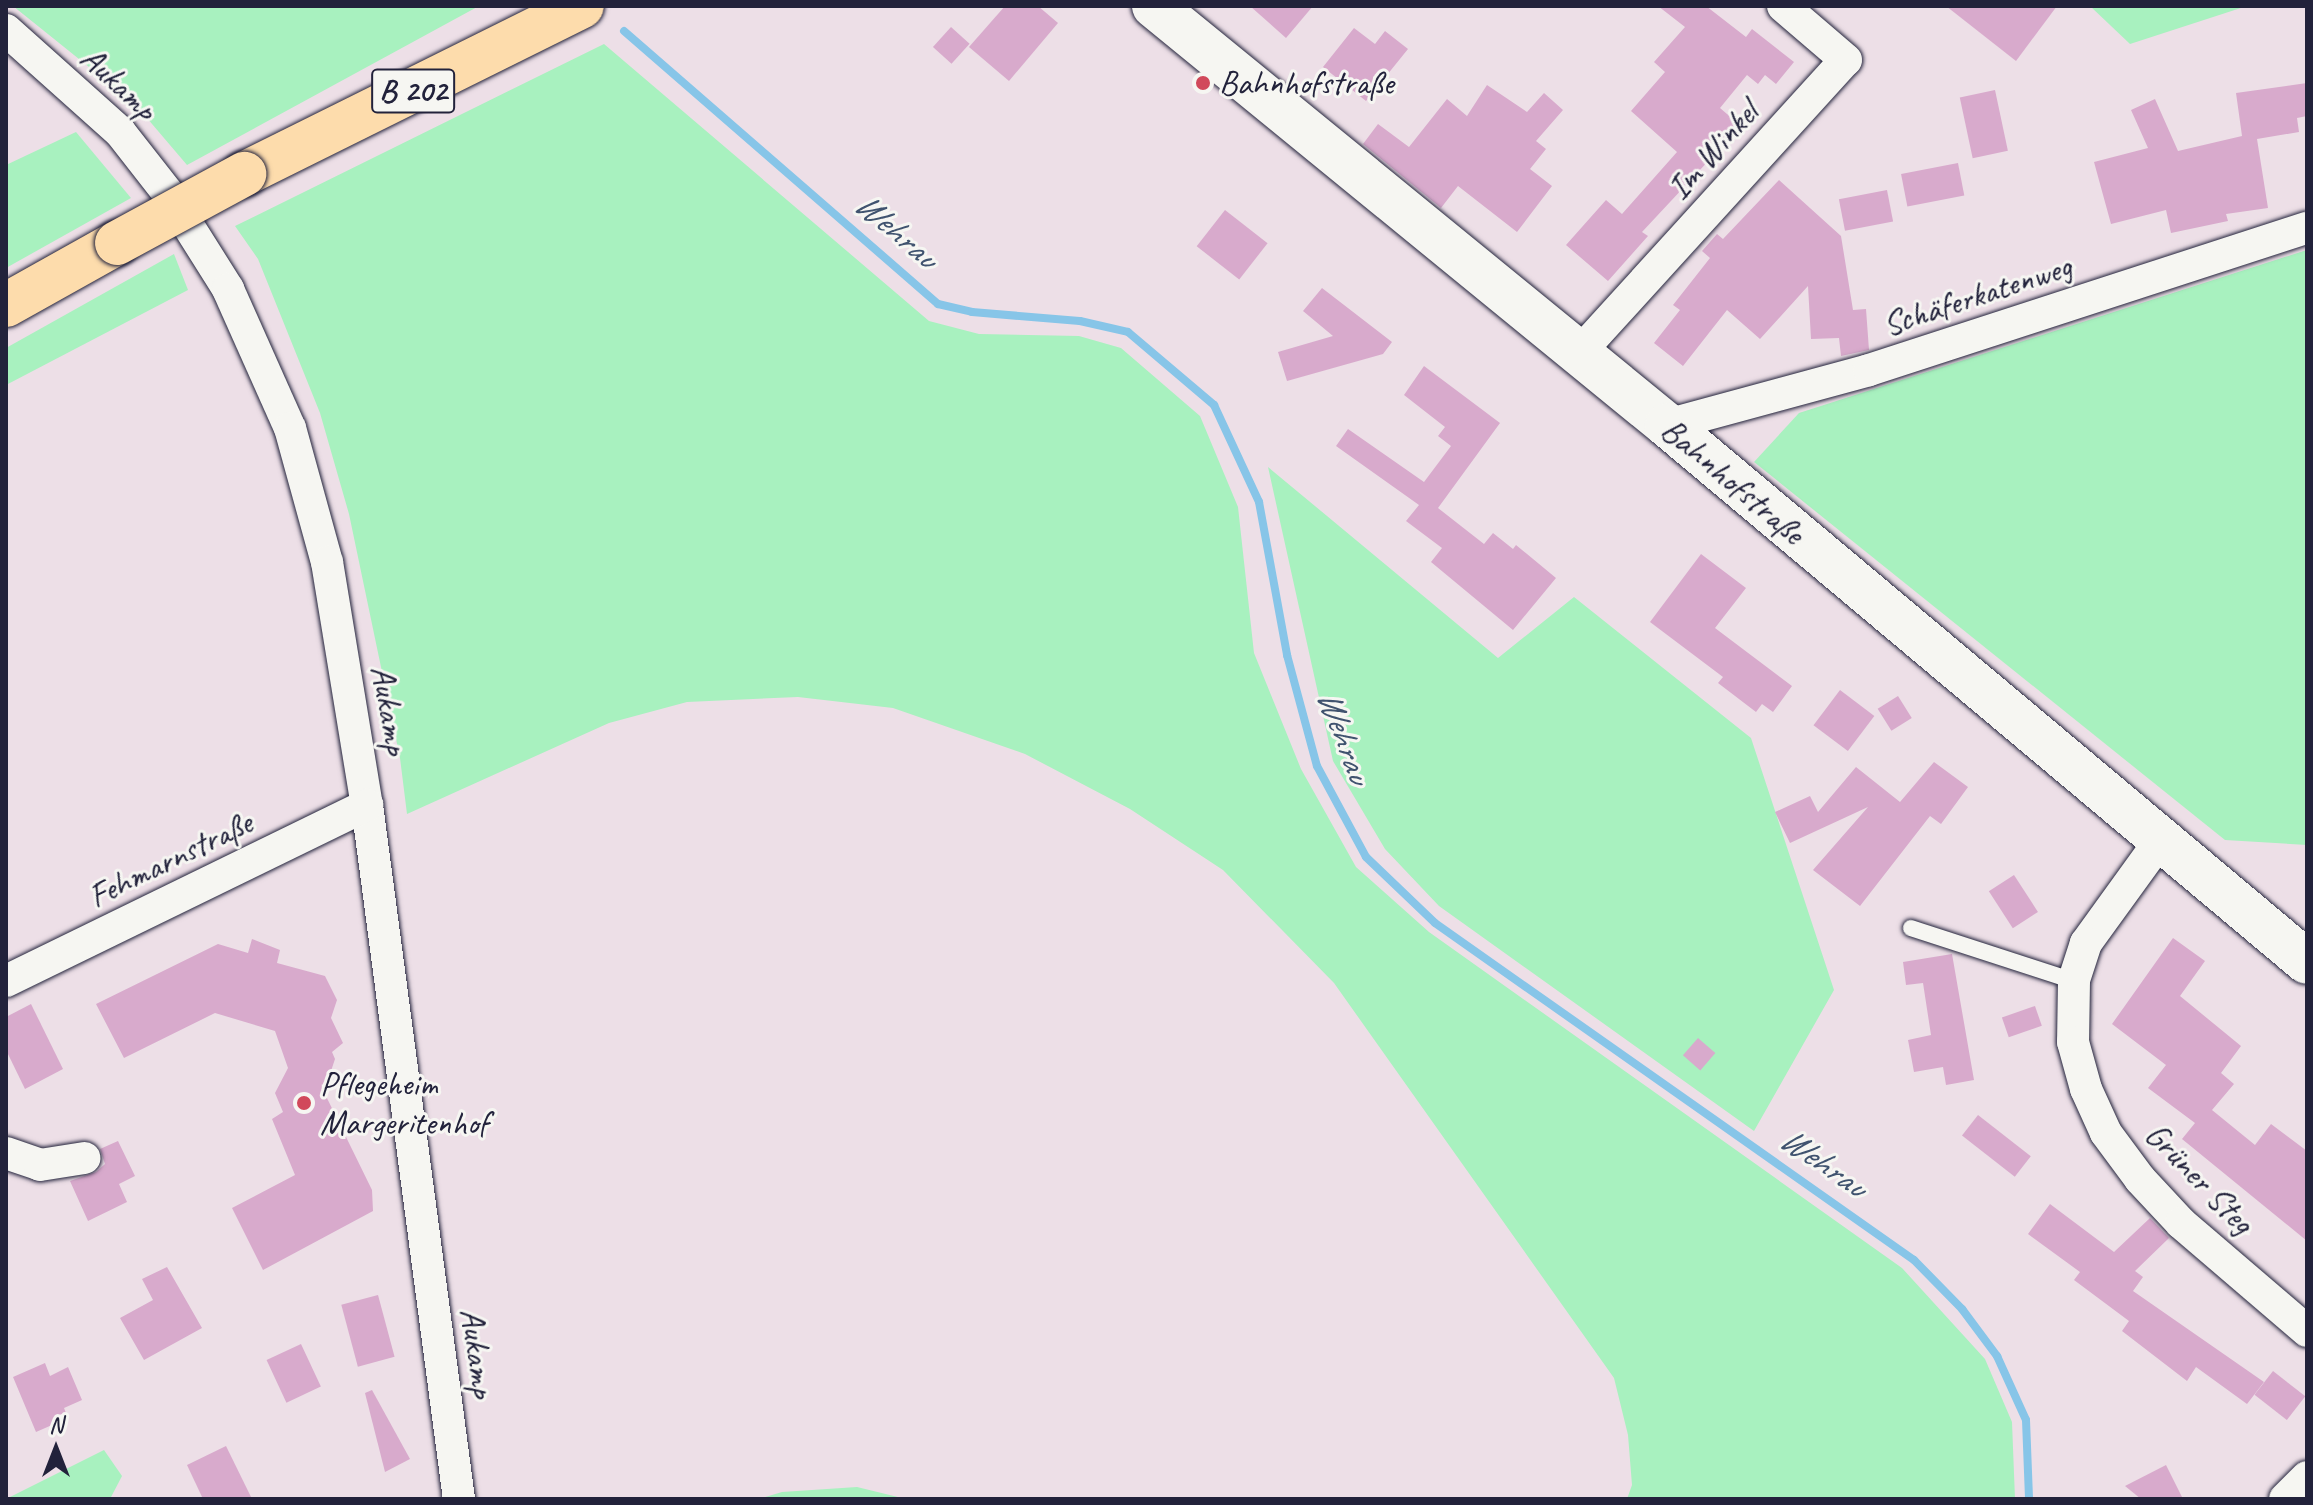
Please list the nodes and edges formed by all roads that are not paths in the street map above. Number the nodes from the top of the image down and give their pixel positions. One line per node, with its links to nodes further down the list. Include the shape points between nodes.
1 (582, 6): 6 (highway, B 202, bridge, via 244,174)
2 (1154, 6): 7 (main road, Bahnhofstraße)
3 (1783, 6): 7 (street, Im Winkel, via 1846,60)
4 (6, 30): 9 (street, Aukamp, via 120,132 167,192 228,289 290,428 327,562)
5 (2307, 228): 8 (street, Schäferkatenweg, via 1869,370)
6 (6, 305)
7 (1579, 353): 8 (main road, Bahnhofstraße)
8 (1667, 425): 10 (main road, Bahnhofstraße)
9 (367, 805): 13 (street, Fehmarnstraße); 19 (street, Aukamp)
10 (2162, 838): 12 (main road, Bahnhofstraße); 14 (street, Grüner Steg, via 2086,943)
11 (1911, 928): 14 (lane)
12 (2307, 962)
13 (6, 981)
14 (2074, 981): 17 (street, Grüner Steg, via 2073,1042 2106,1133 2181,1223)
15 (6, 1153): 16 (street, via 40,1165)
16 (84, 1158)
17 (2307, 1331)
18 (2307, 1477): 20 (street)
19 (459, 1499)
20 (2285, 1499)

